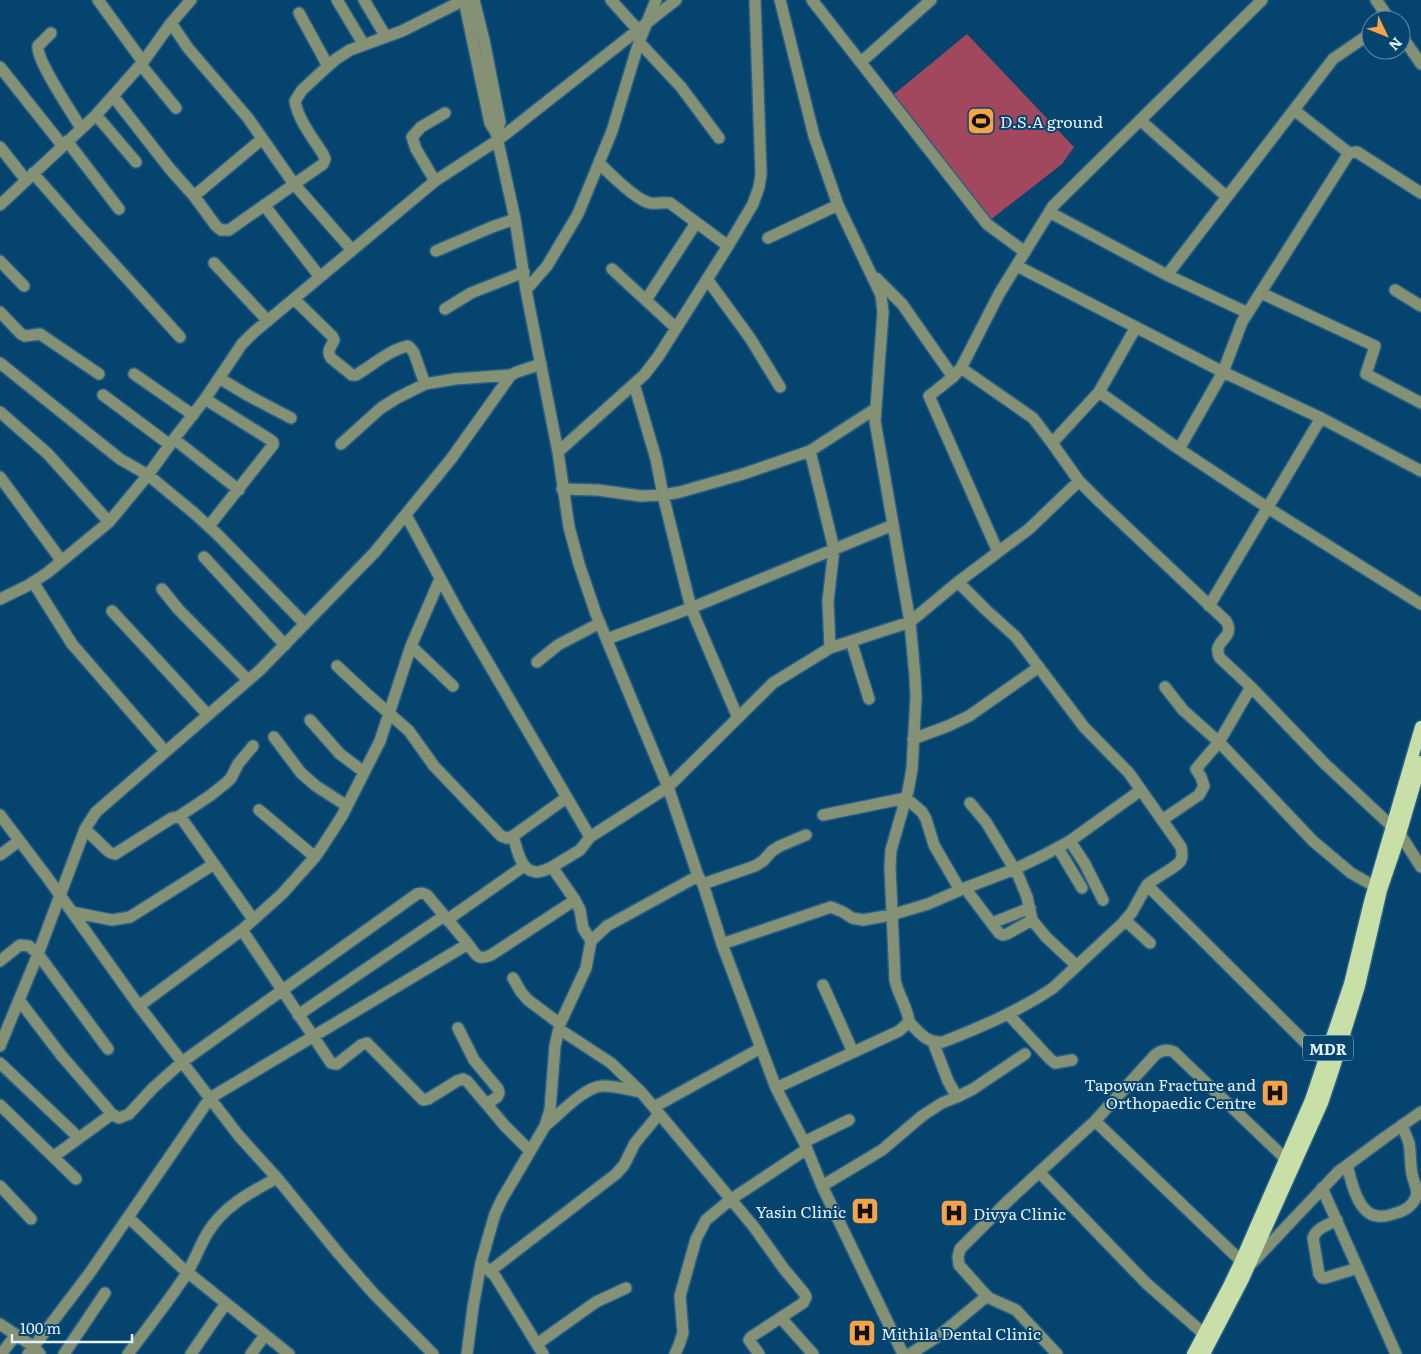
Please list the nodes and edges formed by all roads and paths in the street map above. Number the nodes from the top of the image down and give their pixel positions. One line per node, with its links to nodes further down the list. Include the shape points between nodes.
1 (98, 0): 25 (street)
2 (191, 0): 16 (street)
3 (337, 0): 22 (street)
4 (364, 0): 19 (street)
5 (464, 0): 19 (street); 36 (street, via 490,123)
6 (474, 0): 36 (street, via 500,122)
7 (612, 0): 17 (street)
8 (656, 0): 17 (street)
9 (676, 0): 17 (street)
10 (755, 0): 58 (street, via 761,174 753,204)
11 (780, 0): 52 (street, via 814,136)
12 (812, 0): 24 (street)
13 (931, 0): 24 (street)
14 (1262, 0): 34 (street)
15 (299, 13): 27 (street)
16 (171, 23): 25 (street); 38 (street)
17 (641, 27): 21 (street); 36 (street)
18 (51, 32): 35 (street, via 38,46 38,53)
19 (386, 37): 22 (street)
20 (1361, 40): 31 (street, via 1334,59)
21 (639, 42): 37 (street, via 681,87); 43 (street)
22 (364, 45): 27 (street, via 350,50)
23 (1411, 50): 26 (street)
24 (861, 62): 61 (street, via 987,224)
25 (142, 63): 29 (street); 30 (street)
26 (1421, 64)
27 (328, 66): 46 (street, via 295,101 301,119 325,159 323,164)
28 (0, 67): 39 (street)
29 (113, 96): 33 (street); 48 (street)
30 (176, 108)
31 (1294, 110): 41 (street); 49 (street)
32 (445, 113): 45 (street, via 421,127 412,137)
33 (96, 114): 35 (street); 42 (street)
34 (1140, 120): 49 (street); 54 (street)
35 (80, 128): 39 (street)
36 (497, 137): 45 (street); 55 (street)
37 (719, 138)
38 (262, 139): 46 (street); 48 (street)
39 (64, 143): 44 (street); 53 (street)
40 (0, 147): 44 (street)
41 (1349, 153): 47 (street, via 1357,152); 74 (street)
42 (136, 162)
43 (599, 163): 56 (street, via 644,201 670,203); 72 (street, via 578,214 547,266)
44 (30, 176): 50 (street); 84 (street)
45 (436, 181): 59 (street)
46 (294, 184): 51 (street); 59 (street)
47 (1421, 193)
48 (194, 196): 51 (street, via 216,226 224,231)
49 (1227, 197): 68 (street)
50 (0, 205)
51 (264, 205): 69 (street)
52 (838, 205): 57 (street); 67 (street)
53 (119, 209)
54 (1049, 212): 61 (street); 68 (street)
55 (515, 219): 60 (street); 66 (street)
56 (696, 223): 58 (street); 76 (street)
57 (768, 238)
58 (728, 246): 70 (street)
59 (352, 250): 69 (street)
60 (436, 251)
61 (1025, 252): 64 (street)
62 (0, 261): 71 (street)
63 (214, 263): 81 (street)
64 (1017, 266): 82 (street); 87 (street, via 999,294)
65 (612, 269): 76 (street)
66 (524, 272): 72 (street); 78 (street, via 471,293)
67 (871, 274): 93 (street, via 902,304); 101 (street, via 881,295 883,312)
68 (1167, 275): 80 (street)
69 (320, 277): 75 (street)
70 (707, 279): 83 (street); 96 (street, via 750,338)
71 (24, 286)
72 (526, 290): 86 (street)
73 (1395, 290): 77 (street)
74 (1261, 293): 80 (street); 100 (street, via 1374,346 1366,374)
75 (294, 299): 81 (street); 94 (street, via 332,336 334,340 329,355 352,375 408,346 414,353)
76 (646, 300): 83 (street)
77 (1421, 306)
78 (445, 309)
79 (0, 312): 89 (street, via 22,334 40,334)
80 (1248, 313): 88 (street)
81 (268, 321): 92 (street, via 242,344)
82 (1136, 327): 88 (street); 97 (street)
83 (676, 328): 95 (street, via 658,357)
84 (180, 336)
85 (0, 363): 113 (street, via 120,459)
86 (541, 364): 91 (street); 111 (street)
87 (962, 368): 93 (street); 107 (street, via 1033,418)
88 (1223, 372): 105 (street); 109 (street)
89 (99, 374)
90 (134, 374): 103 (street)
91 (511, 375): 94 (street); 120 (street)
92 (219, 378): 99 (street); 104 (street)
93 (953, 378): 125 (street, via 929,396)
94 (425, 384): 108 (street, via 381,408)
95 (634, 384): 111 (street); 118 (street)
96 (780, 387)
97 (1099, 392): 107 (street); 109 (street)
98 (102, 395): 106 (street)
99 (205, 399): 103 (street); 117 (street, via 273,442 271,450)
100 (1421, 403)
101 (875, 409): 110 (street); 122 (street)
102 (0, 412): 121 (street, via 48,454)
103 (193, 415): 106 (street)
104 (292, 418)
105 (1321, 418): 112 (street); 119 (street)
106 (172, 442): 113 (street); 117 (street)
107 (1052, 443): 115 (street)
108 (341, 444)
109 (1179, 449): 119 (street)
110 (810, 451): 118 (street, via 743,474); 124 (street)
111 (558, 452): 116 (street)
112 (1421, 471)
113 (148, 475): 121 (street); 123 (street)
114 (0, 477): 127 (street)
115 (1079, 481): 125 (street, via 1029,529); 134 (street)
116 (562, 489): 118 (street); 138 (street, via 579,564)
117 (239, 490): 123 (street)
118 (663, 495): 135 (street)
119 (1268, 508): 133 (street); 134 (street)
120 (406, 515): 128 (street); 139 (street)
121 (109, 522): 127 (street)
122 (893, 525): 124 (street); 137 (street)
123 (209, 526): 139 (street)
124 (834, 549): 135 (street); 144 (street, via 828,601)
125 (998, 552): 130 (street)
126 (204, 557): 142 (street)
127 (61, 560): 129 (street)
128 (440, 579): 143 (street); 167 (street)
129 (32, 582): 132 (street); 162 (street, via 72,644)
130 (958, 582): 137 (street); 147 (street, via 1016,637)
131 (162, 589): 148 (street)
132 (0, 599)
133 (1421, 604)
134 (1209, 606): 150 (street, via 1229,627 1229,632 1218,646 1220,658)
135 (691, 608): 140 (street); 155 (street)
136 (112, 611): 154 (street)
137 (910, 622): 141 (street); 159 (street, via 916,697)
138 (600, 623): 140 (street); 145 (street, via 558,645)
139 (305, 624): 142 (street)
140 (607, 639): 165 (street)
141 (851, 641): 144 (street); 152 (street)
142 (285, 645): 148 (street)
143 (411, 646): 149 (street); 153 (street)
144 (830, 648): 155 (street, via 773,684)
145 (536, 662)
146 (337, 666): 153 (street)
147 (1039, 667): 159 (street, via 969,716); 166 (street, via 1084,727 1129,773)
148 (248, 680): 154 (street)
149 (453, 686)
150 (1252, 687): 160 (street); 178 (street, via 1325,764)
151 (1165, 688): 160 (street, via 1183,710)
152 (870, 699)
153 (389, 714): 164 (street); 180 (street, via 409,730 434,766 501,836)
154 (208, 715): 162 (street)
155 (738, 718): 165 (street)
156 (310, 720): 164 (street, via 340,754)
157 (1421, 727): 178 (main road, MDR)
158 (274, 737): 170 (street, via 300,773)
159 (913, 739): 168 (street, via 912,769)
160 (1219, 742): 175 (street, via 1196,769 1204,786 1199,795); 195 (street, via 1312,841 1351,873)
161 (253, 746): 174 (street, via 227,782)
162 (165, 752): 177 (street, via 96,812)
163 (1421, 762): 178 (main road, MDR)
164 (364, 772): 170 (street)
165 (668, 787): 181 (street); 192 (street)
166 (1141, 790): 175 (street); 183 (street)
167 (566, 798): 180 (street); 181 (street)
168 (906, 798): 173 (street); 196 (street, via 922,812 934,845); 202 (street, via 891,850)
169 (970, 803): 191 (street, via 986,822)
170 (347, 806): 186 (street)
171 (259, 810): 186 (street)
172 (0, 815): 176 (street)
173 (823, 815)
174 (178, 817): 177 (street, via 115,854); 187 (street)
175 (1162, 820): 193 (street, via 1181,848 1182,859)
176 (4, 826): 182 (street)
177 (85, 829): 197 (street)
178 (1396, 830): 190 (street); 195 (main road, MDR)
179 (806, 835): 192 (street, via 780,846 754,866)
180 (513, 836): 188 (street)
181 (590, 837): 189 (street, via 580,850)
182 (19, 841): 185 (street); 197 (street)
183 (1070, 841): 184 (street); 199 (street)
184 (1058, 848): 191 (street); 194 (street)
185 (0, 855)
186 (315, 857): 204 (street, via 282,894)
187 (214, 864): 201 (street, via 130,917 112,920); 204 (street)
188 (524, 866): 189 (street, via 538,872); 203 (street)
189 (552, 867): 198 (street)
190 (1421, 867)
191 (1015, 870): 196 (street); 200 (street)
192 (700, 880): 209 (street, via 606,926); 212 (street)
193 (1147, 885): 206 (street); 234 (street)
194 (1082, 888)
195 (1378, 888): 234 (main road, MDR); 254 (main road, MDR, via 1359,986 1334,1070 1322,1103)
196 (963, 889): 202 (street); 207 (street)
197 (60, 894): 201 (street); 213 (street)
198 (575, 900): 209 (street, via 583,928); 211 (street, via 484,958 480,958)
199 (1103, 900)
200 (1030, 908): 205 (street); 207 (street)
201 (72, 912): 220 (street)
202 (891, 915): 212 (street, via 863,920 831,908); 223 (street, via 895,980)
203 (445, 918): 211 (street); 218 (street, via 427,896 416,894); 222 (street)
204 (253, 919): 208 (street)
205 (1032, 920): 207 (street, via 1003,935); 215 (street)
206 (1125, 920): 210 (street); 215 (street)
207 (992, 924)
208 (242, 930): 218 (street); 220 (street)
209 (591, 941): 224 (street, via 586,968)
210 (1150, 943)
211 (468, 944): 226 (street)
212 (722, 944): 229 (street)
213 (38, 954): 214 (street, via 28,946 20,945); 219 (street); 230 (street)
214 (0, 961)
215 (1077, 966): 221 (street, via 1053,988)
216 (513, 978): 224 (street, via 528,1000)
217 (823, 985): 231 (street)
218 (282, 991): 222 (street); 235 (street)
219 (19, 1000): 228 (street); 245 (street)
220 (139, 1006): 235 (street)
221 (1008, 1014): 227 (street, via 943,1042); 233 (street, via 1050,1059 1055,1062)
222 (298, 1016): 226 (street)
223 (909, 1022): 227 (street); 231 (street, via 899,1031)
224 (560, 1026): 238 (street, via 611,1063); 249 (street, via 555,1046 550,1110)
225 (458, 1028): 241 (street, via 474,1060 498,1088 497,1097)
226 (313, 1036): 240 (street); 241 (street, via 333,1064 367,1043 423,1100 463,1079)
227 (933, 1042): 239 (street)
228 (0, 1046)
229 (761, 1048): 237 (street); 243 (street)
230 (108, 1049)
231 (853, 1052): 237 (street)
232 (1025, 1054): 239 (street)
233 (1072, 1060)
234 (1324, 1061): 254 (main road, MDR)
235 (182, 1062): 240 (street); 245 (street, via 129,1114 119,1118)
236 (0, 1063): 250 (street)
237 (776, 1088): 251 (street)
238 (641, 1092): 243 (street); 249 (street, via 597,1087)
239 (957, 1097): 260 (street, via 922,1116 882,1150)
240 (210, 1098): 257 (street); 263 (street)
241 (487, 1104): 252 (street)
242 (0, 1105): 253 (street)
243 (656, 1110): 262 (street); 267 (street, via 616,1174)
244 (1421, 1112): 248 (street)
245 (112, 1114): 250 (street)
246 (849, 1120): 251 (street)
247 (1094, 1121): 254 (street, via 1155,1055 1167,1049 1174,1052); 256 (street); 266 (street)
248 (1402, 1125): 255 (street); 255 (street, via 1409,1144 1417,1192 1416,1198 1404,1211 1383,1216 1370,1213 1353,1188)
249 (545, 1126): 252 (street)
250 (79, 1138): 253 (street)
251 (805, 1146): 260 (street); 262 (street)
252 (530, 1151): 267 (street, via 495,1214)
253 (54, 1157): 258 (street)
254 (1289, 1162): 266 (main road, MDR)
255 (1347, 1165): 261 (street)
256 (1039, 1172): 272 (street, via 960,1250 959,1265); 276 (street, via 1146,1283)
257 (277, 1178): 269 (street, via 245,1195 217,1219); 287 (street, via 374,1294)
258 (76, 1179)
259 (0, 1186): 264 (street)
260 (822, 1186): 292 (street)
261 (1322, 1188): 265 (street); 266 (street)
262 (730, 1200): 274 (street, via 806,1297 803,1303); 289 (street, via 706,1220 696,1239 680,1296 683,1333)
263 (128, 1217): 269 (street); 280 (street)
264 (31, 1219)
265 (1337, 1220): 268 (street); 268 (street, via 1314,1234 1319,1274 1325,1278)
266 (1245, 1263): 276 (main road, MDR); 296 (main road, MDR)
267 (486, 1267): 279 (street, via 496,1276); 288 (street, via 473,1307)
268 (1358, 1268): 297 (street)
269 (187, 1272): 273 (street); 283 (street)
270 (626, 1288): 279 (street, via 596,1302)
271 (105, 1294): 282 (street)
272 (987, 1296): 293 (street, via 940,1335); 294 (street, via 1016,1310)
273 (226, 1303): 278 (street); 284 (street)
274 (780, 1318): 290 (street, via 751,1336 750,1340); 291 (street)
275 (0, 1324): 277 (street)
276 (1204, 1334): 295 (main road, MDR)
277 (16, 1335): 280 (street); 281 (street)
278 (265, 1335): 285 (street); 286 (street)
279 (540, 1349)
280 (34, 1352)
281 (1, 1354)
282 (64, 1354)
283 (128, 1354)
284 (191, 1354)
285 (251, 1354)
286 (289, 1354)
287 (433, 1354)
288 (467, 1354)
289 (675, 1354)
290 (759, 1354)
291 (813, 1354)
292 (902, 1354)
293 (910, 1354)
294 (1057, 1354)
295 (1193, 1354)
296 (1204, 1354)
297 (1396, 1354)

